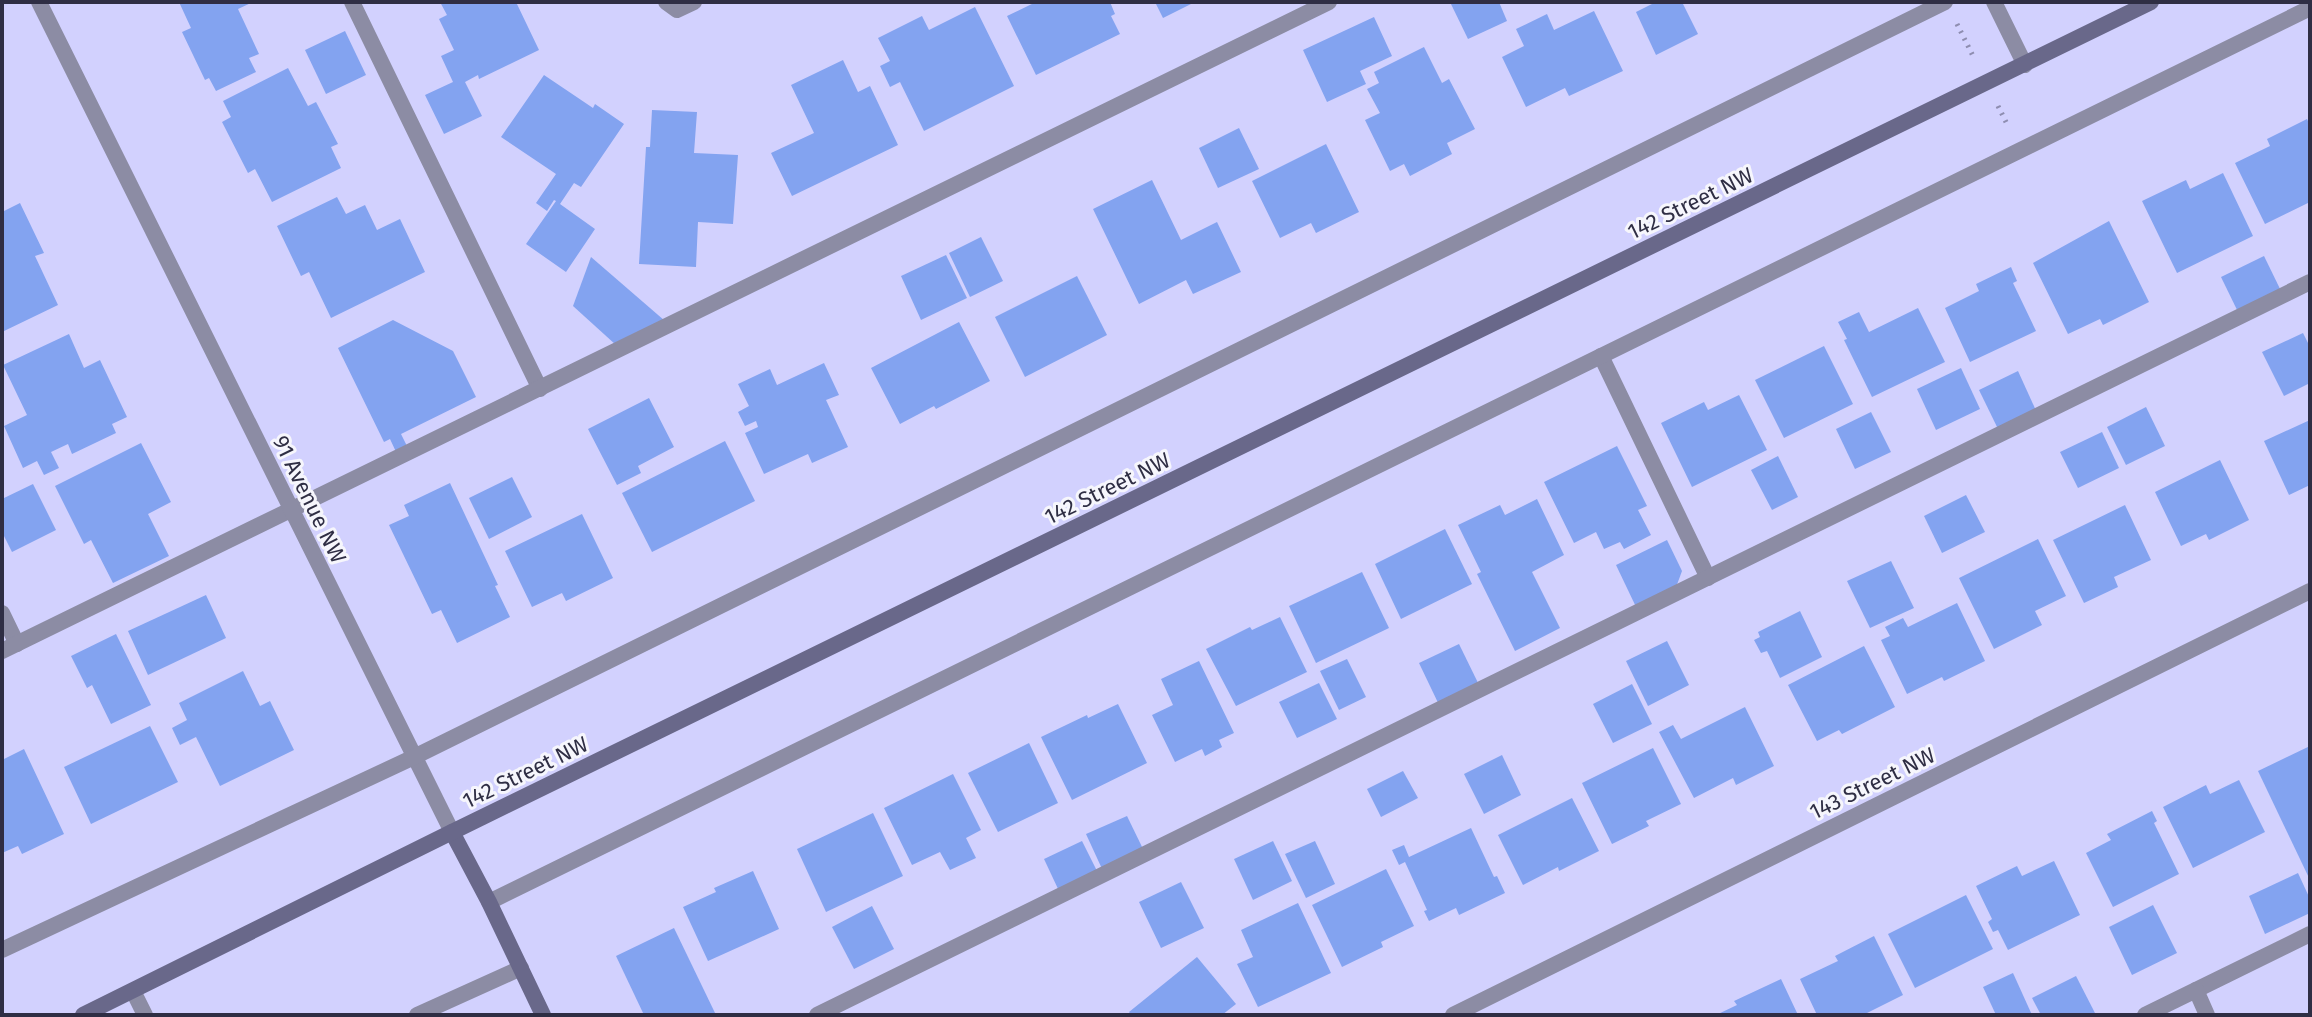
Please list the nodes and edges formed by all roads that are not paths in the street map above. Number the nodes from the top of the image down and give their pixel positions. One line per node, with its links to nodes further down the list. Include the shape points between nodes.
1 (39, 2): 14 (street, 91 Avenue NW)
2 (352, 2): 13 (street)
3 (694, 2): 8 (street)
4 (1329, 2): 13 (street)
5 (1945, 2): 19 (street)
6 (1994, 2): 10 (street)
7 (2151, 2): 10 (main road, 142 Street NW)
8 (672, 6)
9 (2310, 8): 12 (street)
10 (2025, 65): 20 (main road, 142 Street NW)
11 (2310, 282): 15 (street)
12 (1601, 356): 15 (street); 21 (street)
13 (540, 389): 14 (street)
14 (292, 511): 18 (street); 19 (street, 91 Avenue NW)
15 (1708, 578): 27 (street)
16 (2310, 591): 33 (street, 143 Street NW)
17 (2, 613): 18 (street)
18 (9, 648)
19 (414, 757): 20 (street, 91 Avenue NW); 23 (street)
20 (452, 832): 21 (main road, 91 Avenue NW); 26 (main road, 142 Street NW)
21 (489, 902): 24 (main road, 91 Avenue NW)
22 (2310, 934): 25 (street)
23 (2, 950)
24 (521, 968): 30 (street); 31 (main road, 91 Avenue NW)
25 (2196, 990): 34 (street); 35 (street)
26 (133, 991): 28 (main road, 142 Street NW); 29 (street)
27 (843, 1009): 32 (street)
28 (83, 1015)
29 (145, 1015)
30 (417, 1015)
31 (543, 1015)
32 (817, 1015)
33 (1453, 1015)
34 (2145, 1015)
35 (2207, 1015)

